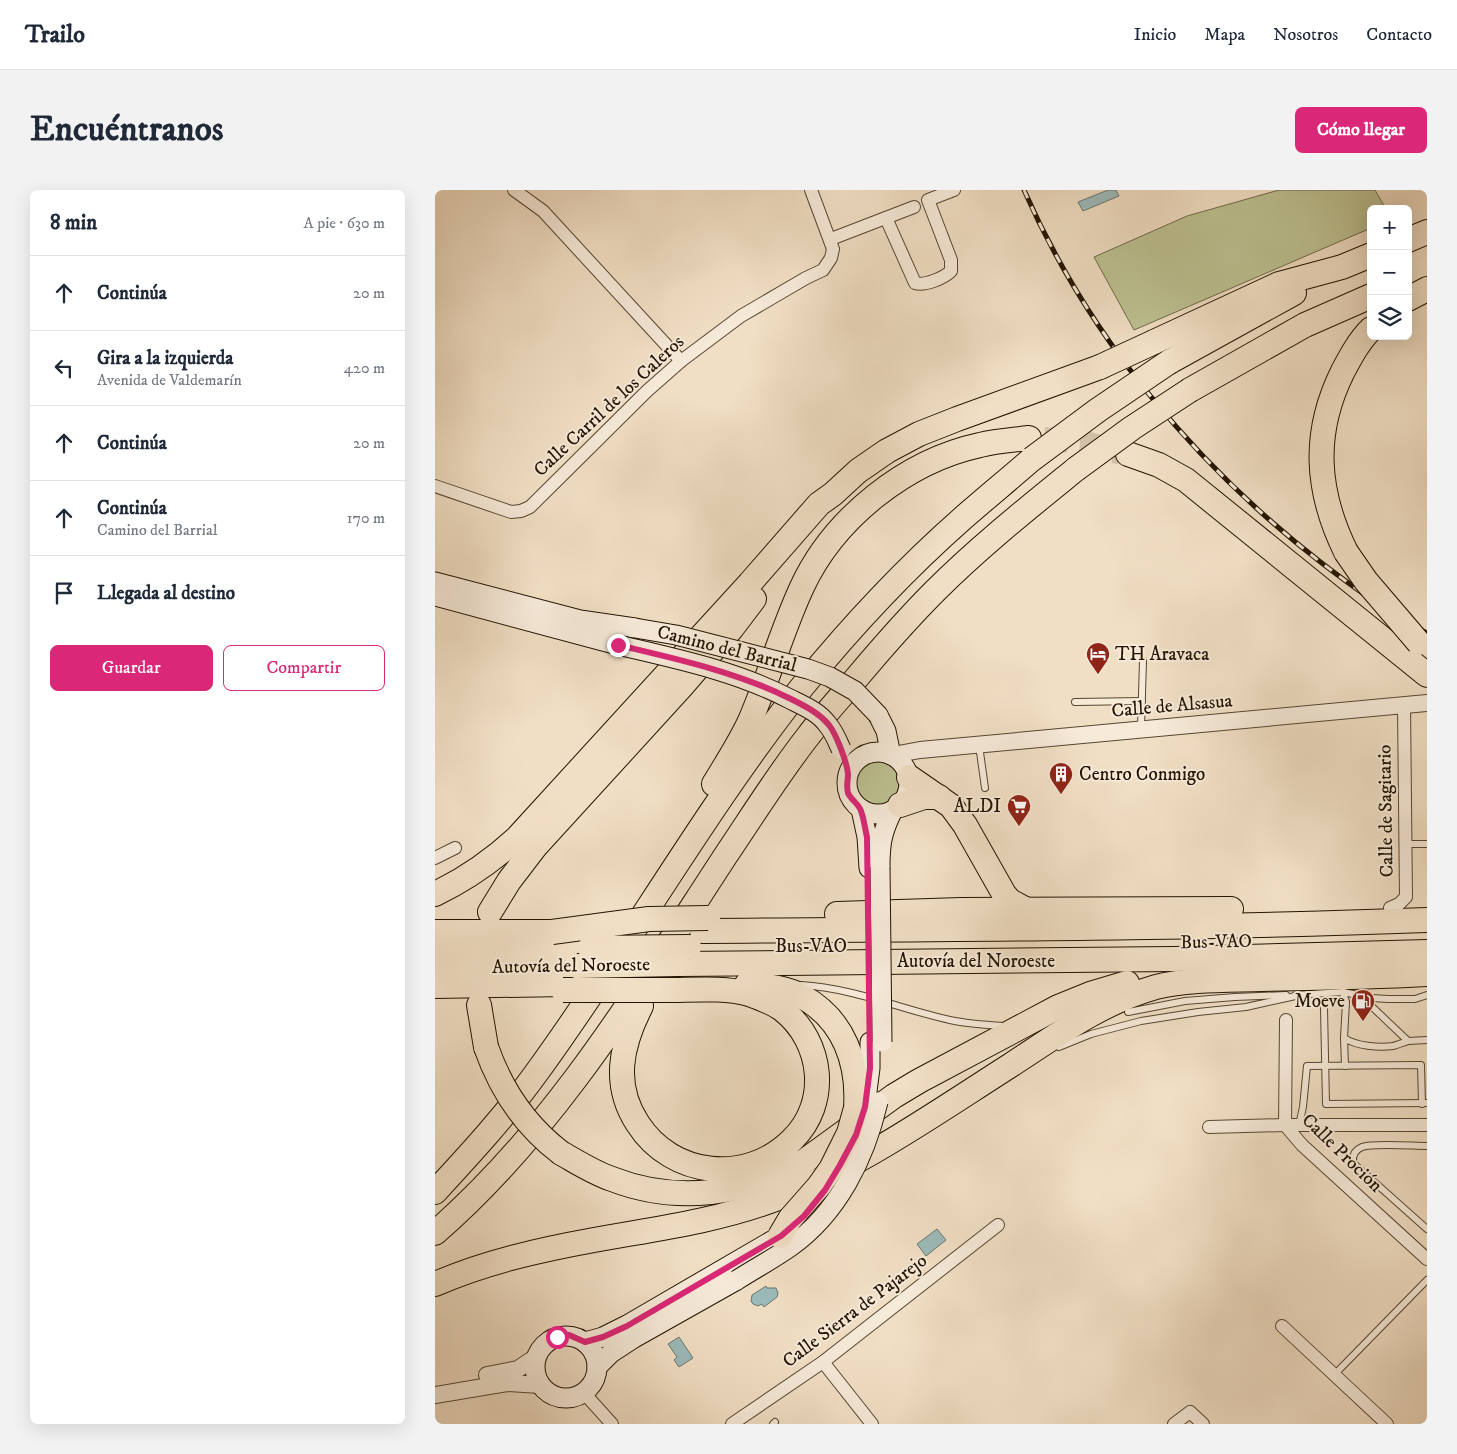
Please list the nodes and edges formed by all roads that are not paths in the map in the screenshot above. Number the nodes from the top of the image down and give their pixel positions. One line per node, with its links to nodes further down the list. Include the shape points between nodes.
1 (514, 190): 17 (street, via 555,222)
2 (811, 190): 8 (street, Calle Carril de los Caleros)
3 (954, 190): 5 (street, via 928,200 951,260 951,271 947,276 920,285 915,283)
4 (914, 207): 5 (street)
5 (886, 218): 8 (street)
6 (1427, 232): 7 (highway)
7 (1412, 238)
8 (831, 239): 17 (street, Calle Carril de los Caleros, via 831,258 823,270 741,316)
9 (1367, 257): 10 (highway)
10 (1342, 267): 18 (highway, bridge, via 1169,362 1098,410); 21 (highway, bridge, via 1279,284 1100,367 919,434 872,461)
11 (1427, 272): 12 (highway)
12 (1412, 278)
13 (1427, 289): 14 (highway)
14 (1412, 297)
15 (1367, 298): 41 (highway, bridge, via 1305,325 1190,390 1076,469 990,540 935,591 876,656 809,735)
16 (1367, 334): 24 (highway, bridge, via 1358,344 1336,386 1326,414 1322,452 1324,491 1346,552 1366,581)
17 (681, 361): 20 (street, Calle Carril de los Caleros, via 530,506 521,511 511,512)
18 (1031, 449): 72 (highway, via 910,568 803,687 728,788); 72 (highway, via 980,445 911,472 878,493 848,521 822,553 803,586 749,722 725,766 633,911)
19 (1127, 454): 26 (highway, via 1159,465 1185,480)
20 (435, 486)
21 (833, 494): 48 (highway, via 819,504 517,838 491,861); 53 (highway, via 732,628 535,847)
22 (435, 582): 34 (main road, Camino del Barrial, bridge, via 580,620 676,635 830,677 855,691 878,715)
23 (435, 596): 35 (main road, Camino del Barrial, bridge, via 732,674 782,695 810,709 828,724 841,748)
24 (1423, 647)
25 (1143, 661): 27 (lane)
26 (1427, 675)
27 (1142, 701): 28 (lane); 31 (lane)
28 (1075, 702)
29 (1427, 703): 30 (street, Calle de Alsasua)
30 (1404, 705): 31 (street, Calle de Alsasua); 42 (street, Calle de Sagitario)
31 (1141, 729): 32 (street, Calle de Alsasua)
32 (979, 744): 33 (street, Calle de Alsasua); 37 (lane)
33 (920, 750): 34 (street, Calle de Alsasua); 36 (street, via 911,759)
34 (892, 755): 35 (main road, via 866,754 857,760); 36 (main road)
35 (848, 774): 40 (main road, via 851,800)
36 (908, 774): 38 (highway); 39 (main road, via 907,795)
37 (985, 788)
38 (939, 796): 39 (highway, via 924,797); 45 (highway, via 958,815)
39 (896, 808): 40 (main road, via 877,814); 47 (main road, via 883,831)
40 (861, 809): 47 (main road)
41 (753, 815): 59 (highway, via 631,1026 623,1053 623,1084 628,1106 642,1131 661,1149 700,1168 720,1170 750,1165 774,1154 793,1140 810,1114 817,1088 812,1048 799,1026 782,1008 747,994 718,990); 93 (highway, via 575,1080 512,1156)
42 (1406, 844): 43 (lane); 50 (street, Calle de Sagitario, via 1405,899)
43 (1427, 844)
44 (455, 848): 46 (street)
45 (978, 850): 51 (highway, via 981,882 977,895); 52 (highway, via 1004,894)
46 (435, 858)
47 (874, 867): 84 (main road, via 876,1042)
48 (435, 894)
49 (1427, 907): 50 (highway)
50 (1390, 908): 52 (highway)
51 (961, 910): 52 (highway); 59 (highway)
52 (1027, 910)
53 (490, 912)
54 (1427, 920): 59 (highway, Autovía del Noroeste, via 1003,928)
55 (435, 932): 59 (highway, Autovía del Noroeste, bridge, via 553,932)
56 (1427, 936): 59 (highway, Bus-VAO)
57 (435, 950): 62 (highway)
58 (1427, 952): 59 (highway, Autovía del Noroeste, via 1174,959)
59 (685, 956): 62 (highway, Autovía del Noroeste, bridge); 64 (highway)
60 (1427, 966): 69 (highway, bridge, via 1193,974 1139,981 1090,994 1058,1007 919,1081 792,1168 760,1182 693,1193 650,1190 611,1179 561,1153 533,1128 501,1085 486,1047)
61 (435, 968): 62 (highway, Autovía del Noroeste)
62 (574, 972): 65 (highway, via 534,989)
63 (1427, 974): 82 (highway, via 1211,981 1157,987 1110,1003)
64 (742, 983): 74 (lane, via 838,990 949,1020); 84 (highway, via 775,987 803,996 825,1013 840,1030 853,1061 857,1090)
65 (435, 986)
66 (1343, 992): 67 (lane); 68 (lane, via 1388,1000); 75 (lane, via 1346,1002); 76 (lane, via 1367,1002)
67 (1300, 995): 71 (lane, via 1208,998); 78 (lane, via 1246,1007 1141,1021 1091,1034)
68 (1427, 995)
69 (479, 1005)
70 (1324, 1008): 79 (lane)
71 (1128, 1012)
72 (577, 1016): 90 (highway, via 490,1132)
73 (1287, 1020): 85 (street, Calle Proción)
74 (1008, 1026)
75 (1344, 1038): 76 (lane, via 1373,1046 1393,1046); 80 (lane)
76 (1409, 1040): 77 (lane)
77 (1427, 1040)
78 (1052, 1049)
79 (1325, 1066): 80 (lane); 83 (lane, via 1327,1104); 86 (lane, via 1307,1066)
80 (1345, 1066): 83 (lane, via 1421,1065)
81 (1003, 1079): 82 (lane)
82 (958, 1099): 97 (highway, via 851,1163 771,1200 695,1223 517,1256)
83 (1424, 1103)
84 (867, 1106): 94 (highway, bridge, via 831,1170 790,1219); 102 (main road, bridge, via 865,1147 847,1185 815,1226 791,1247 634,1338)
85 (1285, 1125): 86 (street); 88 (street); 95 (street, Calle Proción, via 1302,1145)
86 (1299, 1125): 87 (street)
87 (1427, 1125)
88 (1209, 1127)
89 (1427, 1146): 92 (lane, via 1365,1146 1355,1152 1352,1159)
90 (435, 1192)
91 (998, 1225): 101 (street, Calle Sierra de Pajarejo)
92 (1427, 1229)
93 (435, 1233)
94 (781, 1236): 99 (main road, via 627,1326)
95 (1427, 1259)
96 (1427, 1280): 103 (lane)
97 (435, 1284)
98 (1282, 1326): 103 (street)
99 (585, 1342): 100 (main road, via 569,1335 557,1337 541,1347); 102 (main road, via 594,1353)
100 (536, 1357): 104 (street, via 518,1369); 105 (main road, via 535,1372)
101 (823, 1362): 109 (street, Calle Sierra de Pajarejo); 110 (street)
102 (597, 1367): 106 (main road, via 595,1379)
103 (1334, 1375): 113 (street)
104 (435, 1384)
105 (540, 1385): 106 (main road, via 561,1398); 107 (street, via 507,1383)
106 (584, 1392): 108 (street)
107 (435, 1395)
108 (612, 1424)
109 (732, 1424)
110 (872, 1424)
111 (1174, 1424): 112 (street, via 1190,1412)
112 (1203, 1424)
113 (1387, 1424)

